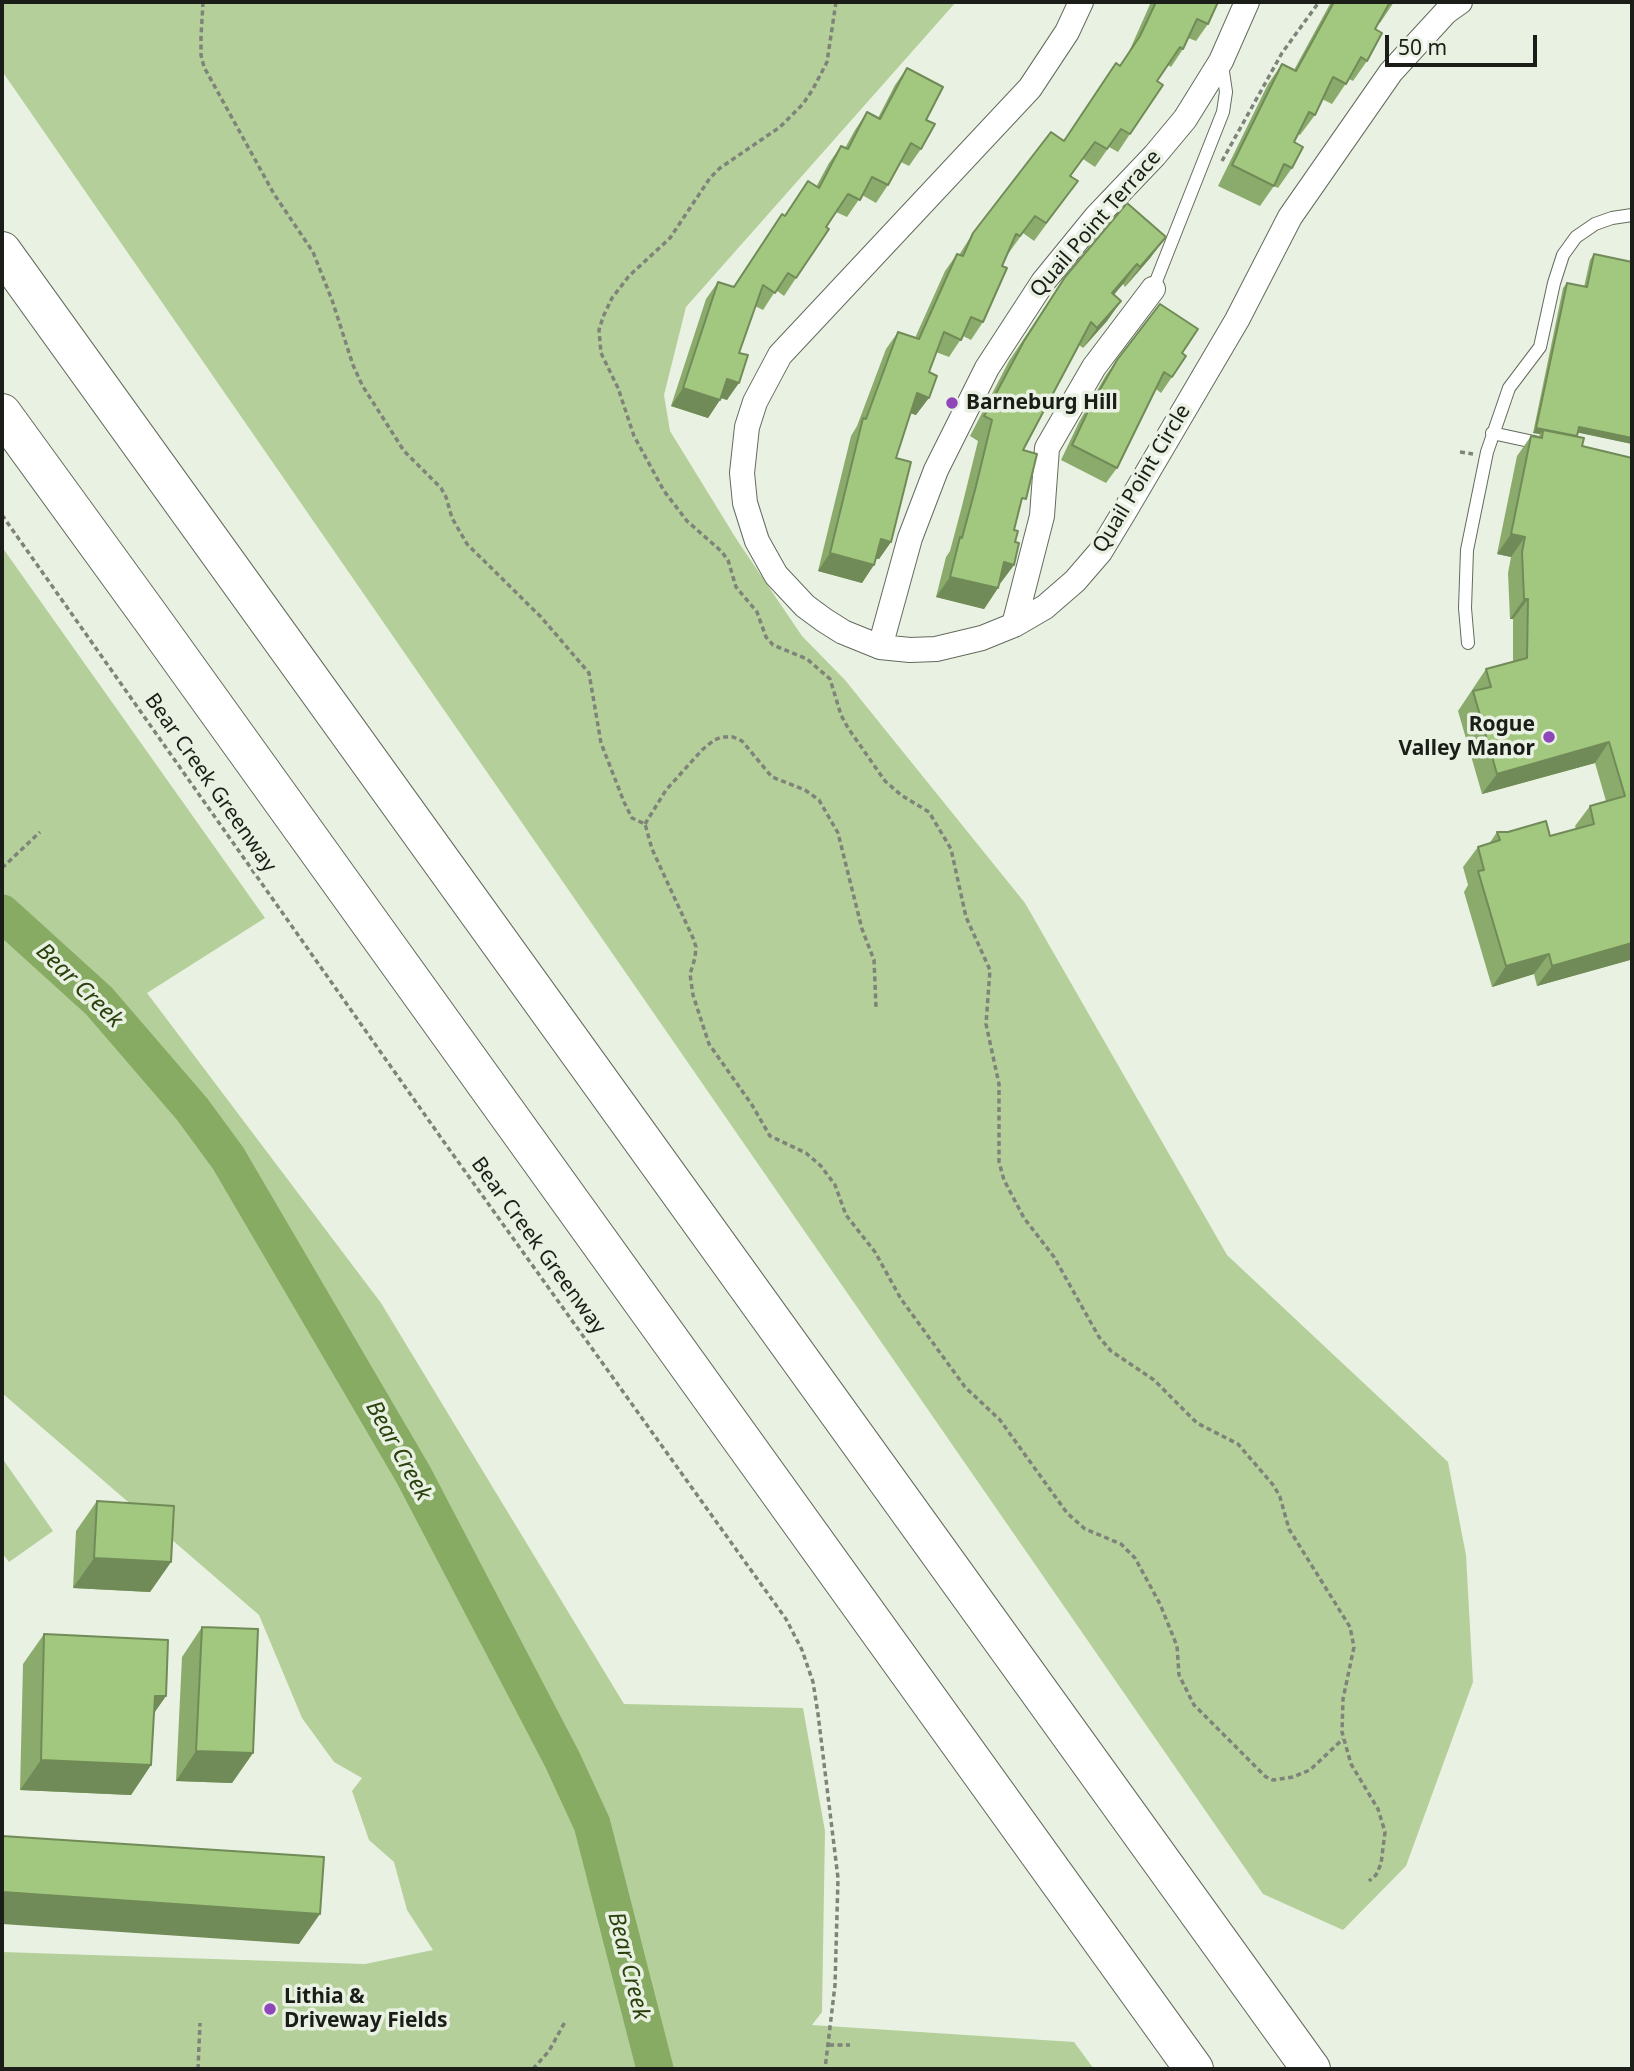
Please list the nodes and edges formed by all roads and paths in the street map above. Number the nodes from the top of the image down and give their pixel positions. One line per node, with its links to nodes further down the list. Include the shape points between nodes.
1 (203, 2): 19 (path, via 204,67 274,194 313,252 362,385 404,451 441,488 467,544 541,617 589,673 601,743 627,810)
2 (836, 2): 23 (path, via 829,55 803,104 780,127 710,177 670,238 629,275 603,317 601,353 634,436 664,491 687,521 728,560 736,587 757,612 765,637 807,659 830,679 848,728 885,781 929,812 951,849 966,917 990,970 986,1024 999,1083 997,1139 1004,1181 1111,1351 1154,1380 1197,1423 1238,1444 1278,1492 1290,1529 1350,1627 1353,1657 1343,1699)
3 (1081, 2): 18 (street, Quail Point Circle, via 1030,88 780,355 747,427 742,473 745,503 757,541 776,575 824,620)
4 (1247, 2): 7 (street, Quail Point Terrace)
5 (1319, 2): 8 (path, via 1282,53 1225,157 1201,186)
6 (1460, 2): 16 (street, Quail Point Circle, via 1391,72 1290,217 1237,320 1100,552 1045,607)
7 (1221, 61): 8 (lane, via 1226,92 1223,112); 18 (street, Quail Point Terrace, via 1185,120 1043,282 987,368 936,470 910,538)
8 (1194, 185): 11 (lane)
9 (1632, 215): 13 (lane, via 1595,224 1576,237 1563,255 1540,347 1509,388)
10 (2, 251): 33 (highway)
11 (1153, 289): 16 (street, via 1094,367 1047,448 1042,516)
12 (2, 413): 32 (highway)
13 (1492, 433): 14 (lane); 17 (lane, via 1467,550)
14 (1556, 447)
15 (2, 516): 27 (path, Bear Creek Greenway, via 786,1619 813,1682 834,1835 837,1951)
16 (1014, 625): 18 (street, Quail Point Circle, via 959,645 910,650)
17 (1468, 643)
18 (880, 647)
19 (645, 824): 22 (path, via 684,770 722,737 742,741 772,777 819,800 838,833 874,960); 23 (path, via 696,947 690,974 709,1044 770,1136 806,1153 821,1166 835,1185 846,1215 875,1252 901,1299 965,1387 1000,1420 1067,1513 1085,1529 1121,1544 1136,1558 1177,1646 1179,1675 1194,1705 1273,1780 1310,1770)
20 (40, 832): 21 (path)
21 (2, 868)
22 (876, 1007)
23 (1343, 1740): 24 (path, via 1351,1764 1383,1820 1381,1864)
24 (1369, 1881)
25 (566, 2020): 30 (path)
26 (200, 2023): 29 (path)
27 (829, 2045): 28 (path); 31 (path, Bear Creek Greenway)
28 (850, 2045)
29 (198, 2069)
30 (533, 2069)
31 (825, 2069)
32 (1194, 2069)
33 (1311, 2069)

